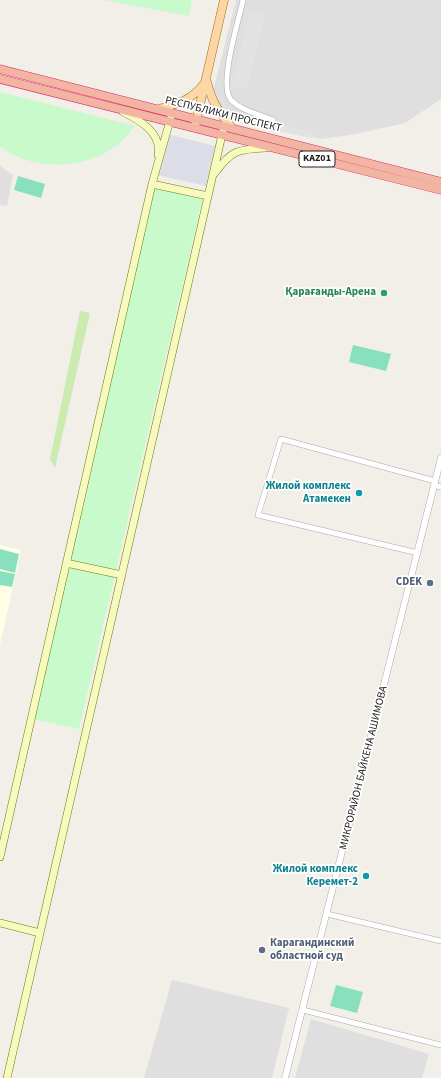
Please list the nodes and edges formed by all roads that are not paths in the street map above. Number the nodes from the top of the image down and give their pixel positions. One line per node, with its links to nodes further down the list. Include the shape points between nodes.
1 (224, 0): 5 (main road)
2 (243, 0): 10 (street, via 229,62 226,91 231,99 244,109)
3 (0, 69): 7 (highway, РЕСПУБЛИКИ ПРОСПЕКТ / KАZ01)
4 (0, 79): 6 (highway, РЕСПУБЛИКИ ПРОСПЕКТ / KАZ01)
5 (207, 80): 7 (main road, via 187,100); 9 (main road); 12 (main road, via 211,99)
6 (116, 109): 11 (highway, РЕСПУБЛИКИ ПРОСПЕКТ / KАZ01); 17 (main road, via 143,122 156,140 158,151)
7 (159, 109): 8 (highway, РЕСПУБЛИКИ ПРОСПЕКТ / KАZ01)
8 (172, 113): 9 (highway, РЕСПУБЛИКИ ПРОСПЕКТ / KАZ01); 11 (main road)
9 (197, 119): 12 (highway, РЕСПУБЛИКИ ПРОСПЕКТ / KАZ01); 13 (main road)
10 (273, 120)
11 (169, 122): 13 (highway, РЕСПУБЛИКИ ПРОСПЕКТ / KАZ01); 17 (main road)
12 (228, 127): 14 (main road); 18 (highway, РЕСПУБЛИКИ ПРОСПЕКТ / KАZ01)
13 (194, 128): 14 (highway, РЕСПУБЛИКИ ПРОСПЕКТ / KАZ01)
14 (222, 135): 15 (highway, РЕСПУБЛИКИ ПРОСПЕКТ / KАZ01); 16 (main road)
15 (272, 148): 16 (main road, via 243,148 229,156); 19 (highway, РЕСПУБЛИКИ ПРОСПЕКТ / KАZ01)
16 (212, 177): 20 (main road)
17 (153, 180): 20 (main road); 24 (main road)
18 (441, 182)
19 (441, 190)
20 (208, 196): 25 (main road)
21 (441, 458): 22 (street, МИКРОРАЙОН БАЙКЕНА АШИМОВА)
22 (437, 484): 23 (street, МИКРОРАЙОН БАЙКЕНА АШИМОВА); 23 (street, via 280,439 258,515)
23 (418, 554): 27 (street, МИКРОРАЙОН БАЙКЕНА АШИМОВА)
24 (66, 563): 25 (main road); 26 (main road)
25 (122, 575): 29 (main road)
26 (0, 857)
27 (327, 914): 30 (street); 31 (street, МИКРОРАЙОН БАЙКЕНА АШИМОВА)
28 (0, 924): 29 (main road)
29 (40, 933): 33 (main road)
30 (441, 941)
31 (303, 1010): 32 (street); 34 (street, МИКРОРАЙОН БАЙКЕНА АШИМОВА)
32 (441, 1045)
33 (7, 1078)
34 (285, 1078)

